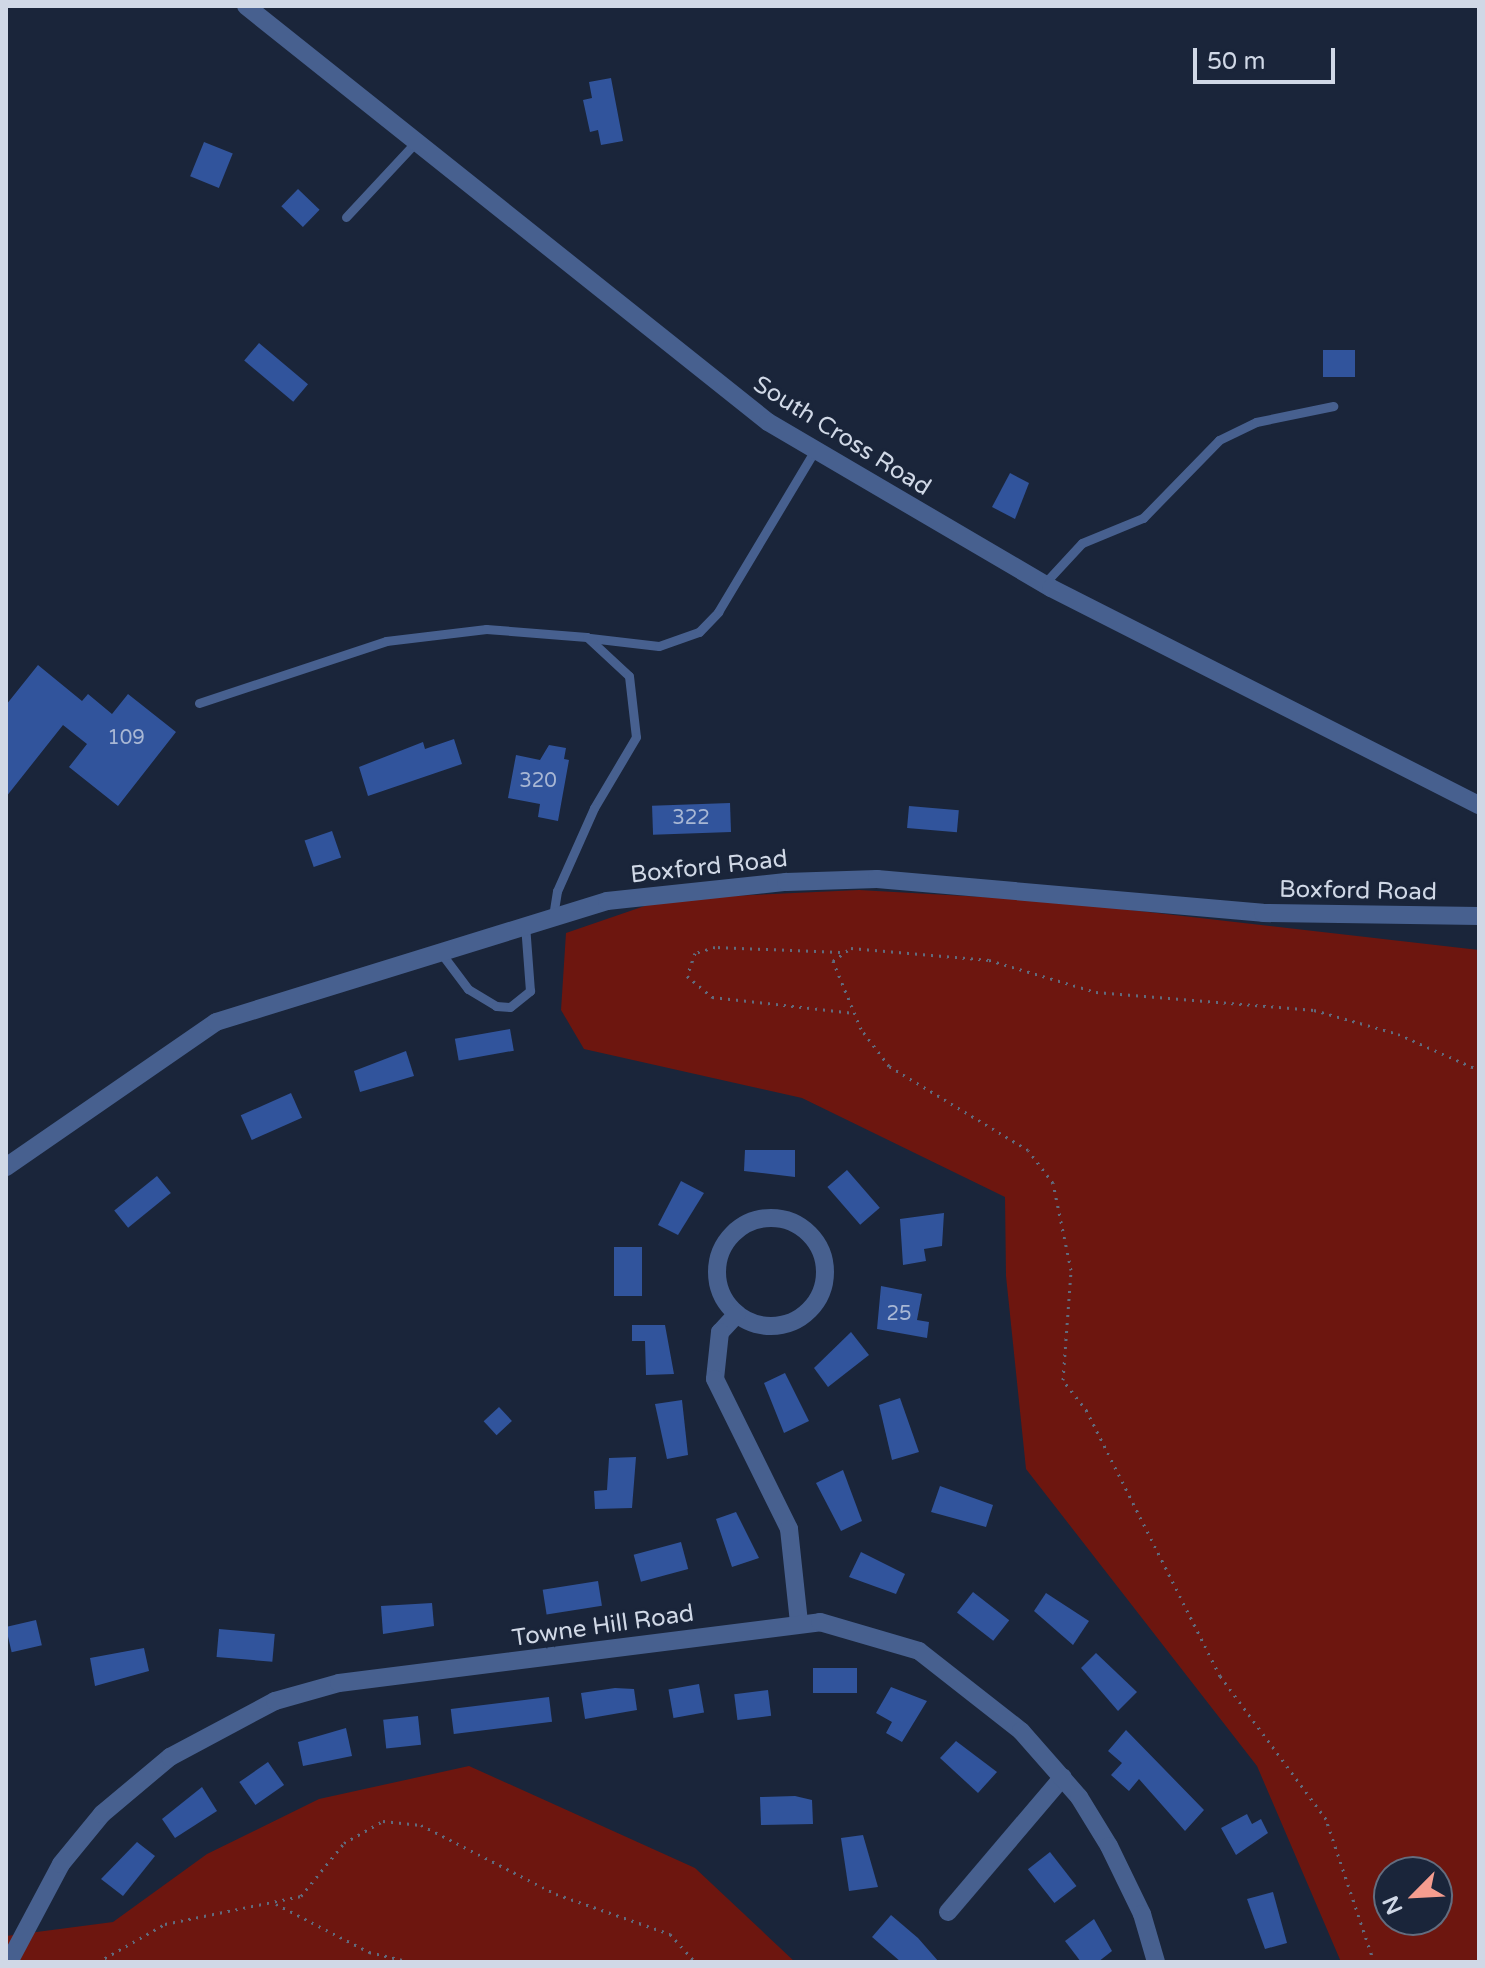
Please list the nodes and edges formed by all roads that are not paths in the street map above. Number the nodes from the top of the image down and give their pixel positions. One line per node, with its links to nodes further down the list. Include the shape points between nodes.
1 (246, 6): 2 (street, South Cross Road)
2 (415, 143): 3 (lane); 5 (street, South Cross Road, via 698,371)
3 (346, 217)
4 (1333, 406): 6 (lane, via 1256,422 1219,440 1143,518 1082,543)
5 (815, 450): 6 (street, South Cross Road); 7 (lane, via 718,612 699,632 659,646)
6 (1044, 584): 9 (street, South Cross Road)
7 (587, 637): 8 (lane, via 486,629 386,641); 10 (lane, via 629,676 636,737 594,808 557,891)
8 (199, 703)
9 (1479, 805)
10 (553, 916): 11 (street, Boxford Road, via 689,890 877,879 1263,913); 12 (street, Boxford Road)
11 (1479, 916)
12 (525, 924): 13 (street, Boxford Road); 13 (lane, via 530,991 510,1007 496,1006 468,989)
13 (439, 950): 14 (street, Boxford Road, via 216,1022)
14 (6, 1167)
15 (737, 1314): 15 (street, via 717,1278 728,1238 765,1218 804,1230 825,1266 813,1306 777,1326); 16 (street, via 720,1332 715,1379 789,1529)
16 (799, 1622): 17 (street, Towne Hill Road, via 863,1630 919,1651 996,1708); 19 (street, Towne Hill Road, via 339,1683 275,1701 170,1757 102,1814 61,1864)
17 (1063, 1777): 18 (street); 20 (street, Towne Hill Road, via 1128,1881)
18 (948, 1912)
19 (9, 1962)
20 (1156, 1962)

